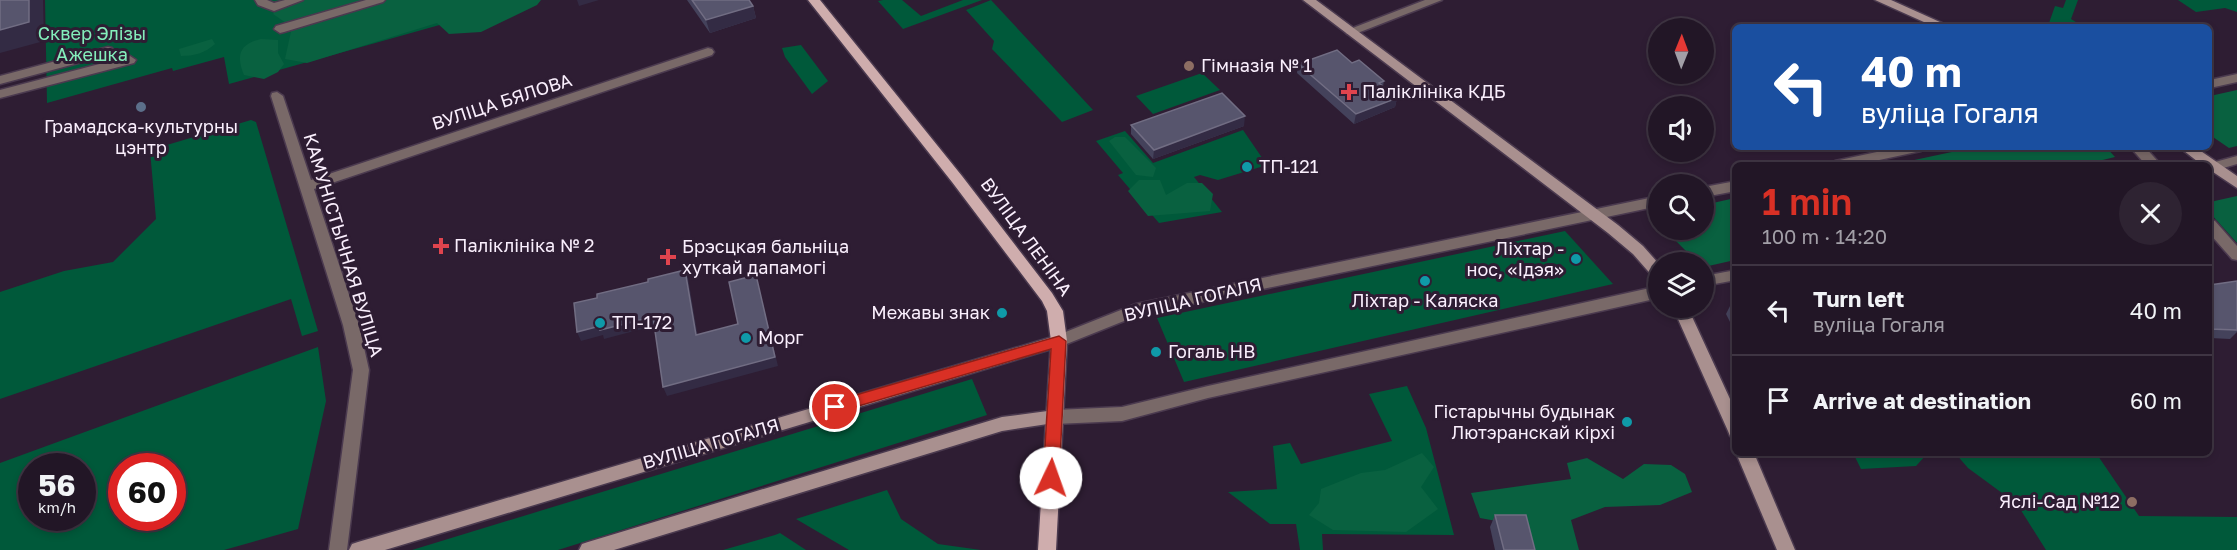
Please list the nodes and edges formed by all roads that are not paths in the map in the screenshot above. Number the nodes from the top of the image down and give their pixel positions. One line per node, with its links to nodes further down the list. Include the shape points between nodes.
1 (261, 0): 2 (street, via 274,7)
2 (297, 0)
3 (379, 0): 9 (street)
4 (814, 0): 40 (main road, ВУЛІЦА ЛЕНІНА, via 1047,297 1058,321)
5 (1309, 0): 10 (main road)
6 (1436, 0): 10 (street)
7 (1881, 0): 8 (main road)
8 (1937, 24)
9 (280, 29)
10 (1351, 31): 32 (main road)
11 (108, 51): 15 (street)
12 (708, 52): 28 (street, ВУЛІЦА БЯЛОВА)
13 (129, 60): 17 (street)
14 (2237, 78): 16 (street)
15 (0, 80)
16 (2212, 84)
17 (0, 94)
18 (277, 96): 28 (street, КАМУНІСТЫЧНАЯ ВУЛІЦА)
19 (1906, 150): 23 (street)
20 (2140, 150): 24 (street)
21 (2190, 150): 25 (main road)
22 (2237, 160): 26 (street)
23 (1848, 162)
24 (2151, 162)
25 (2206, 162)
26 (2212, 167): 27 (main road)
27 (2237, 183)
28 (307, 186): 44 (street, КАМУНІСТЫЧНАЯ ВУЛІЦА, via 351,325 361,370)
29 (1732, 187): 30 (street)
30 (1714, 190)
31 (1648, 203): 32 (street, ВУЛІЦА ГОГАЛЯ)
32 (1595, 215): 35 (main road); 40 (street, ВУЛІЦА ГОГАЛЯ, via 1136,310)
33 (2212, 227): 34 (street)
34 (2237, 255)
35 (1648, 261)
36 (1732, 275): 37 (street)
37 (1714, 279)
38 (1648, 294): 41 (street, via 1122,414)
39 (1685, 318): 42 (main road)
40 (1059, 341): 41 (main road, ВУЛІЦА ЛЕНІНА); 45 (main road, ВУЛІЦА ГОГАЛЯ)
41 (1054, 417): 46 (main road, via 1002,424); 47 (main road, ВУЛІЦА ЛЕНІНА)
42 (1732, 422)
43 (1746, 456): 48 (main road)
44 (338, 550)
45 (358, 550)
46 (588, 550)
47 (1047, 550)
48 (1786, 550)

